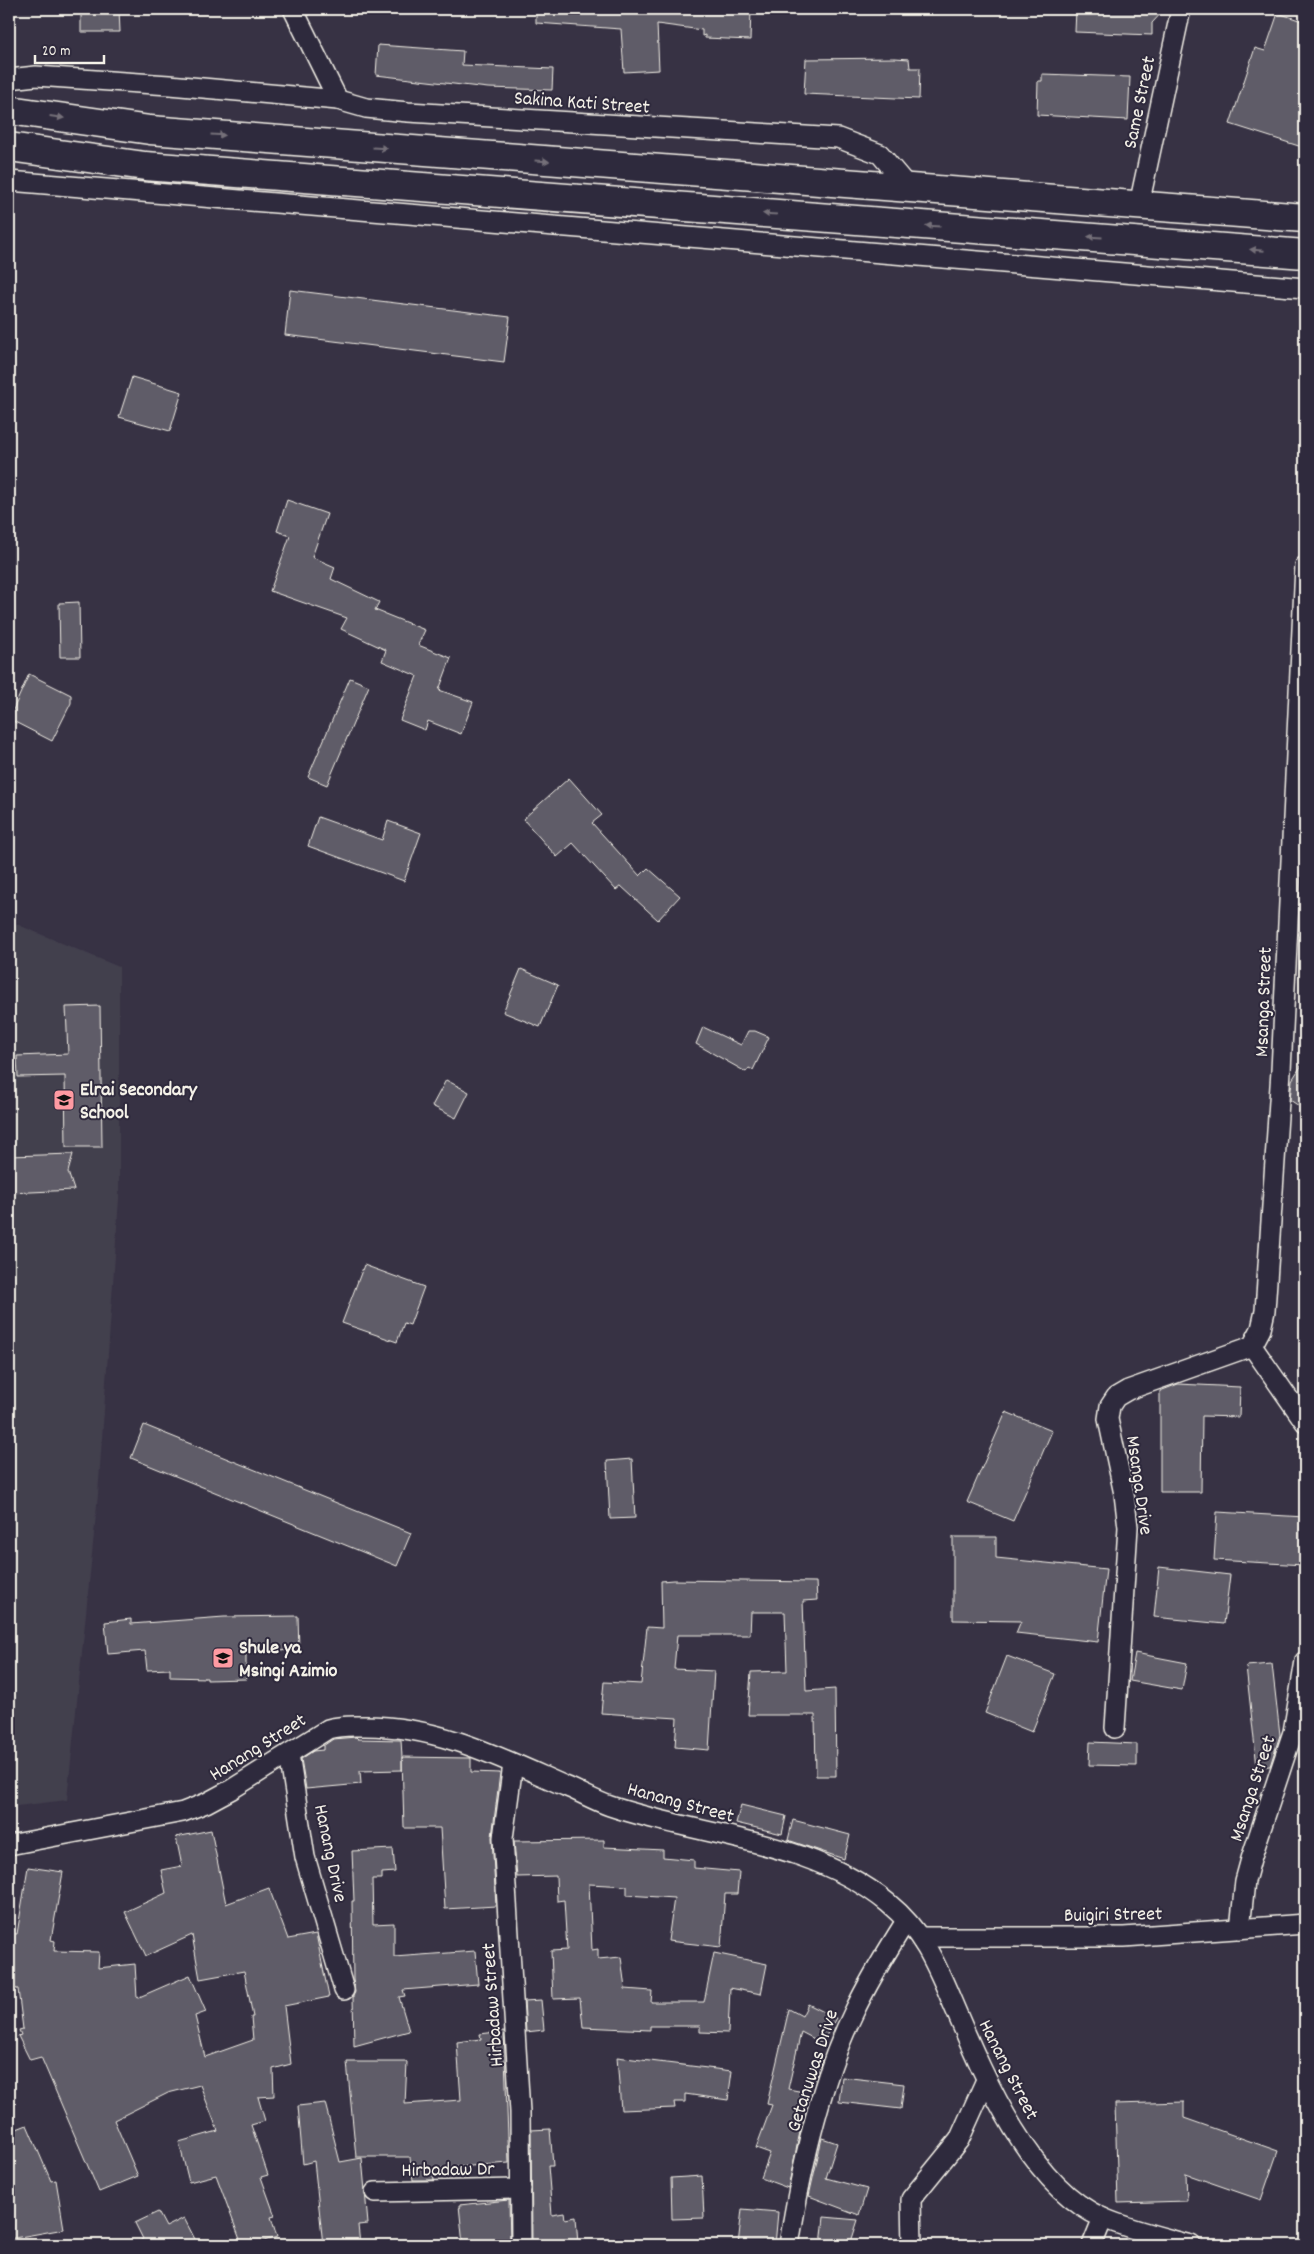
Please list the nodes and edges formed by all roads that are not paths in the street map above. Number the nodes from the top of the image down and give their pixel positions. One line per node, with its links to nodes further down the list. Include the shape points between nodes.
1 (294, 9): 4 (street)
2 (1181, 9): 9 (street, Same Street)
3 (9, 79): 4 (street, Sakina Kati Street, via 36,76)
4 (338, 100): 8 (street, Sakina Kati Street, via 366,108 408,112 838,138 880,154)
5 (14, 108): 8 (highway, one-way to 8, via 150,130)
6 (9, 147): 11 (highway, one-way to 6, via 144,166)
7 (9, 181): 12 (street)
8 (908, 187): 9 (highway)
9 (1139, 205): 10 (highway)
10 (1305, 218)
11 (1305, 254)
12 (1305, 288)
13 (1305, 566): 14 (street, Msanga Street, via 1281,1071 1265,1311 1261,1329)
14 (1252, 1346): 15 (street); 17 (street, Msanga Drive, via 1128,1390 1116,1397 1110,1406 1108,1419 1128,1528)
15 (1305, 1422)
16 (1305, 1661): 23 (street, Msanga Street, via 1293,1732 1247,1874)
17 (1115, 1728)
18 (289, 1754): 19 (street, Hanang Street, via 335,1726 381,1726 440,1736 471,1745); 20 (street, Hanang Street, via 232,1789 183,1812); 25 (street, Hanang Drive, via 305,1857)
19 (513, 1764): 21 (street, Hanang Street, via 607,1805 648,1818 792,1852 848,1876 888,1903); 27 (street, Hirbadaw Street, via 503,1838 520,2112)
20 (9, 1845)
21 (906, 1921): 24 (street, Hanang Street); 31 (street, Getanuwas Drive, via 853,2014 835,2057 798,2190)
22 (1305, 1924): 23 (street, Buigiri Street)
23 (1240, 1929): 24 (street, Buigiri Street, via 1124,1937)
24 (921, 1937): 26 (street, Hanang Street, via 938,1968)
25 (344, 1990)
26 (986, 2080): 29 (street, Hanang Street, via 1045,2173 1074,2201); 32 (street, via 959,2140 910,2199)
27 (521, 2189): 28 (street, Hirbadaw Dr); 30 (street, Hirbadaw Street)
28 (375, 2192)
29 (1103, 2218): 33 (street); 34 (street, Hanang Street)
30 (521, 2245)
31 (789, 2245)
32 (912, 2245)
33 (1092, 2245)
34 (1191, 2245)

